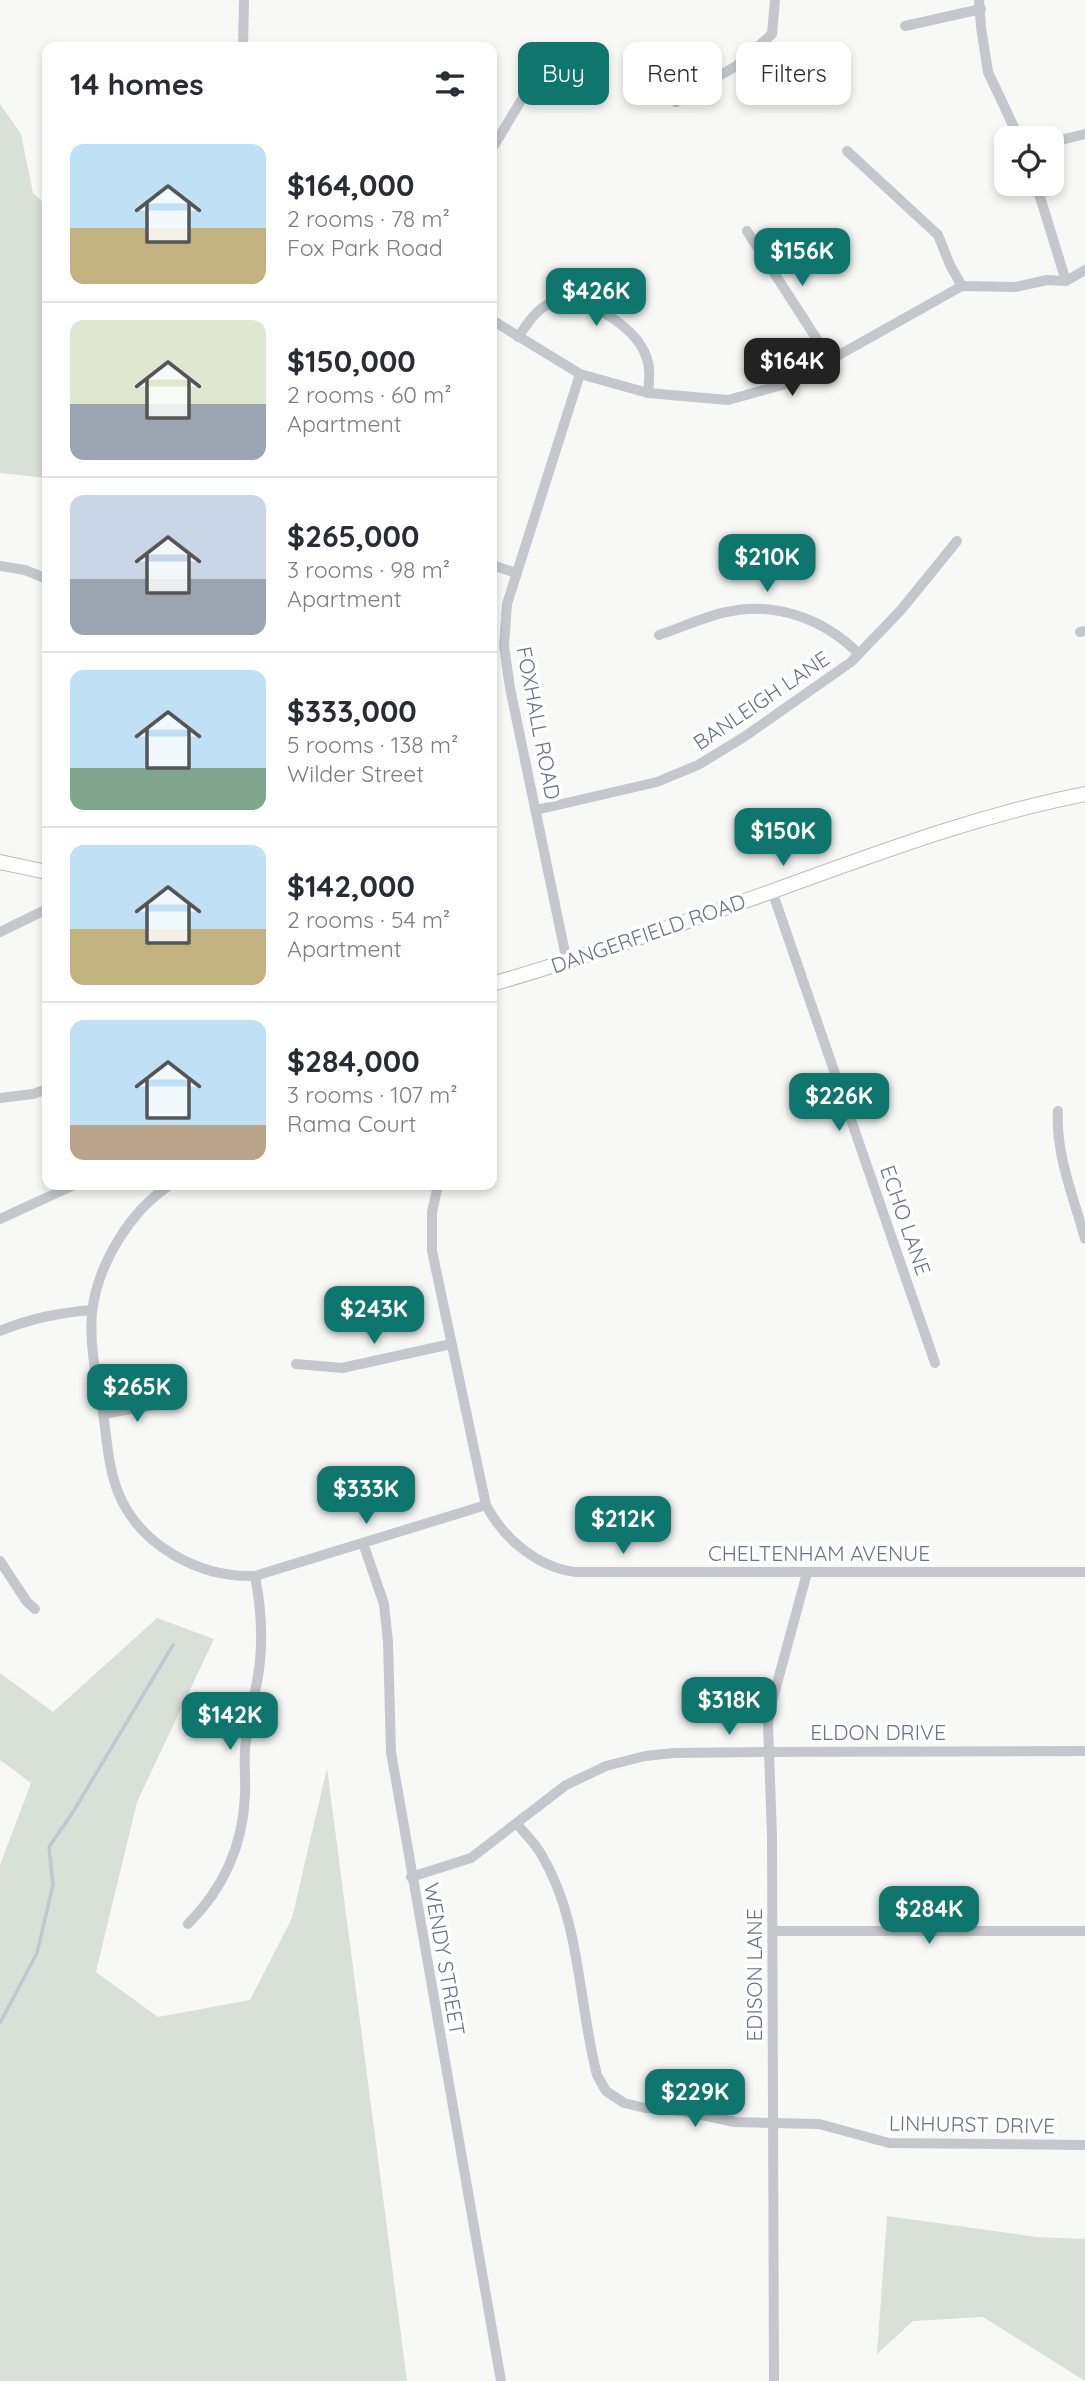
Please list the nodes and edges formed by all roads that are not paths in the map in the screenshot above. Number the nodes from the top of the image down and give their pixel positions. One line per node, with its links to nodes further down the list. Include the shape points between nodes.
1 (244, 0): 5 (street)
2 (775, 0): 6 (street, via 772,34)
3 (980, 5): 4 (street); 8 (street, via 988,72)
4 (905, 26)
5 (243, 42)
6 (722, 74)
7 (518, 105): 11 (street)
8 (1013, 126)
9 (1085, 134): 10 (street)
10 (1064, 139)
11 (497, 141)
12 (847, 151): 17 (street, via 938,235)
13 (1040, 196): 16 (street)
14 (747, 231): 20 (street)
15 (1085, 270): 16 (street)
16 (1066, 281): 17 (street, via 1015,287)
17 (962, 286): 20 (street)
18 (497, 323): 19 (street)
19 (518, 337): 21 (street); 22 (street, via 551,303 589,305 636,338 648,363)
20 (831, 361): 22 (street, via 789,383 728,400)
21 (580, 374): 22 (street); 26 (street, FOXHALL ROAD)
22 (648, 393)
23 (957, 541): 29 (street, BANLEIGH LANE)
24 (0, 566): 27 (street)
25 (497, 567): 26 (street)
26 (516, 573): 31 (street, FOXHALL ROAD, via 507,604 504,646)
27 (42, 577)
28 (659, 635): 29 (street, via 725,612 762,608 818,623)
29 (859, 654): 31 (street, BANLEIGH LANE, via 698,765 648,785)
30 (1085, 794): 34 (street, DANGERFIELD ROAD, via 998,815)
31 (536, 810): 37 (street, FOXHALL ROAD)
32 (0, 862): 33 (street)
33 (42, 871)
34 (772, 891): 37 (street, DANGERFIELD ROAD); 50 (street, ECHO LANE)
35 (42, 911): 36 (street)
36 (0, 932)
37 (566, 962): 38 (street, DANGERFIELD ROAD)
38 (497, 983)
39 (42, 1090): 40 (street)
40 (0, 1098)
41 (1058, 1111): 46 (street, via 1062,1155)
42 (63, 1190): 45 (street)
43 (164, 1190): 47 (street, via 142,1209 116,1243)
44 (437, 1190): 49 (street, CHELTENHAM AVENUE, via 431,1236)
45 (0, 1219)
46 (1085, 1239)
47 (92, 1310): 48 (street, via 48,1315); 53 (street)
48 (0, 1331)
49 (451, 1344): 51 (street, via 342,1368); 54 (street, CHELTENHAM AVENUE)
50 (935, 1363)
51 (296, 1364)
52 (166, 1403): 53 (street)
53 (103, 1414): 59 (street, via 118,1492 150,1537 173,1555 200,1567)
54 (486, 1505): 55 (street); 58 (street, CHELTENHAM AVENUE, via 527,1552 562,1570)
55 (363, 1543): 59 (street); 64 (street, WENDY STREET, via 384,1604 391,1752)
56 (0, 1561): 60 (street)
57 (1085, 1572): 58 (street, CHELTENHAM AVENUE)
58 (807, 1573): 62 (street, EDISON LANE, via 772,1702)
59 (255, 1576): 65 (street, via 262,1631 245,1744 243,1821 229,1869)
60 (35, 1609)
61 (1085, 1751): 62 (street, ELDON DRIVE)
62 (769, 1752): 63 (street, ELDON DRIVE, via 659,1754 622,1761 566,1785); 66 (street, EDISON LANE)
63 (517, 1824): 64 (street, ELDON DRIVE, via 471,1858); 68 (street, LINHURST DRIVE, via 540,1851 564,1906 590,2049 606,2091 624,2103 645,2108 735,2122)
64 (411, 1877): 70 (street, WENDY STREET)
65 (188, 1924)
66 (773, 1931): 67 (street); 68 (street, EDISON LANE)
67 (1085, 1931)
68 (774, 2123): 69 (street, LINHURST DRIVE, via 819,2124 889,2143); 71 (street, EDISON LANE)
69 (1085, 2145)
70 (500, 2381)
71 (774, 2381)

